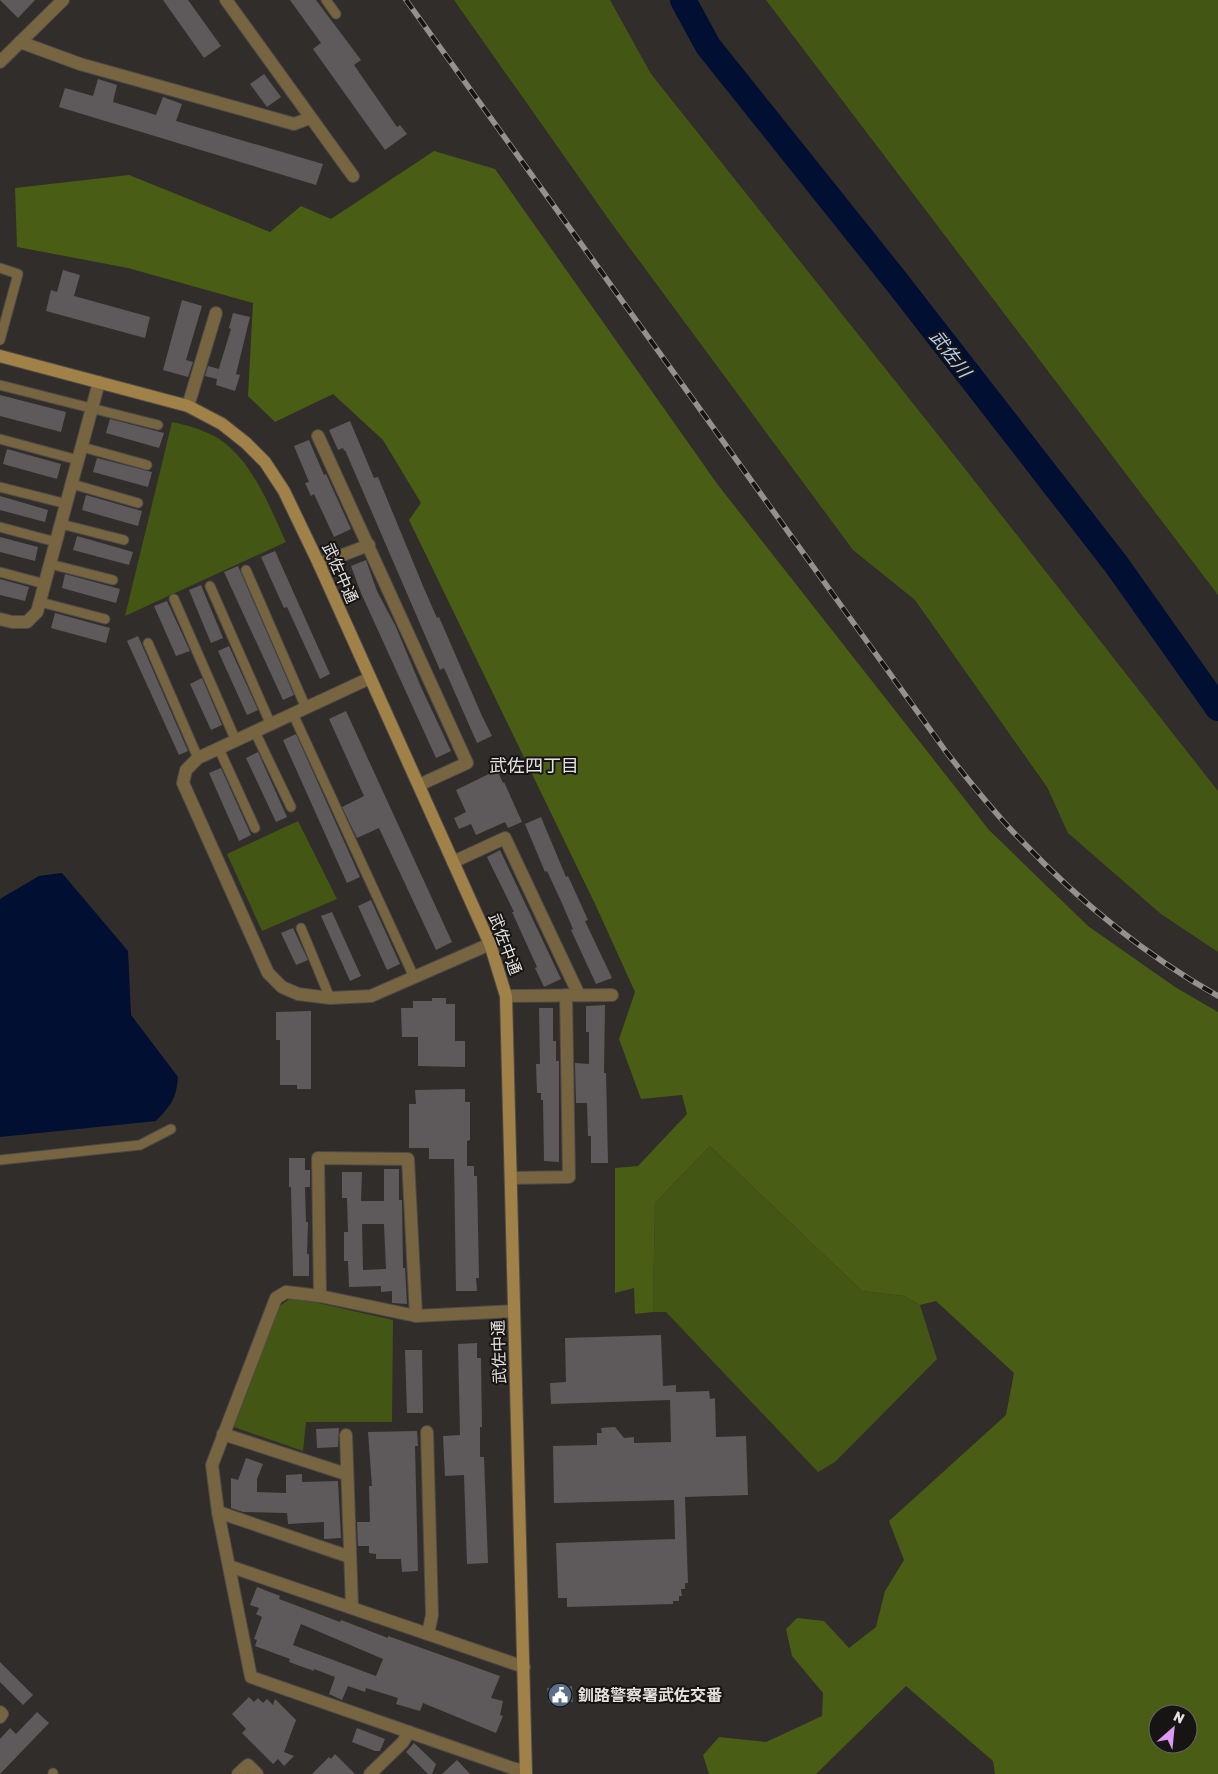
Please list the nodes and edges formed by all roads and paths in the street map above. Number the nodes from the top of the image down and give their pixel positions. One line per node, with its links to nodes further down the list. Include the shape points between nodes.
1 (226, 0): 7 (street)
2 (326, 0): 4 (lane)
3 (55, 3): 5 (street)
4 (336, 14)
5 (20, 42): 6 (street); 7 (street, via 80,64 294,124)
6 (0, 62)
7 (310, 118): 8 (street)
8 (353, 176)
9 (0, 268): 10 (lane, via 18,274)
10 (4, 313): 12 (lane)
11 (216, 313): 16 (street)
12 (0, 340)
13 (0, 356): 14 (street, 武佐中通)
14 (99, 382): 16 (street, 武佐中通); 17 (street)
15 (0, 385): 17 (lane)
16 (188, 406): 34 (street, 武佐中通, via 222,424 265,462 284,492)
17 (92, 409): 18 (lane); 21 (street)
18 (158, 425)
19 (318, 436): 32 (street)
20 (0, 439): 22 (lane)
21 (82, 447): 22 (street); 23 (lane)
22 (78, 460): 24 (street)
23 (147, 465)
24 (72, 484): 26 (lane); 27 (street)
25 (0, 487): 27 (lane)
26 (138, 503)
27 (66, 504): 28 (street)
28 (61, 524): 30 (lane); 31 (street)
29 (0, 527): 31 (lane)
30 (124, 540)
31 (56, 542): 33 (street)
32 (369, 545): 34 (street); 53 (street, via 467,763)
33 (50, 564): 37 (lane); 38 (street)
34 (319, 564): 45 (street, 武佐中通)
35 (246, 570): 46 (lane)
36 (0, 572): 38 (lane)
37 (113, 580)
38 (45, 584): 41 (street)
39 (210, 586): 48 (lane)
40 (174, 600): 50 (lane)
41 (40, 602): 42 (street, via 37,612 27,622); 43 (lane)
42 (0, 619)
43 (105, 619)
44 (148, 643): 52 (lane)
45 (370, 678): 46 (street); 53 (street, 武佐中通)
46 (306, 708): 47 (street)
47 (293, 714): 48 (street); 59 (lane)
48 (271, 725): 49 (street)
49 (255, 732): 50 (street); 54 (lane)
50 (236, 741): 51 (street)
51 (219, 749): 52 (street); 55 (lane)
52 (198, 758): 63 (street, via 186,770 183,783 268,972 282,987 298,994)
53 (419, 785): 56 (street, 武佐中通)
54 (291, 807)
55 (255, 828)
56 (453, 862): 58 (street, 武佐中通); 60 (street, via 505,838)
57 (300, 928): 63 (lane)
58 (490, 944): 59 (street); 62 (street, 武佐中通)
59 (414, 977): 63 (street, via 371,996)
60 (572, 995): 61 (street); 62 (street); 66 (street, via 569,1177)
61 (612, 995)
62 (506, 996): 66 (street, 武佐中通)
63 (330, 998)
64 (171, 1129): 65 (lane, via 140,1145)
65 (0, 1160)
66 (511, 1178): 68 (street, 武佐中通)
67 (320, 1296): 69 (street); 69 (street, via 318,1158 408,1159); 71 (street, via 286,1292 276,1298)
68 (514, 1311): 69 (street); 79 (street, 武佐中通)
69 (416, 1316)
70 (427, 1432): 78 (street, via 432,1616)
71 (223, 1434): 73 (street); 74 (street, via 212,1465)
72 (346, 1434): 73 (street)
73 (346, 1474): 75 (street)
74 (218, 1512): 75 (street); 76 (street)
75 (350, 1556): 77 (street)
76 (230, 1566): 77 (street); 82 (street, via 251,1677)
77 (352, 1607): 78 (street)
78 (428, 1634): 79 (street)
79 (524, 1667): 83 (street, 武佐中通)
80 (0, 1712): 81 (street)
81 (0, 1716)
82 (409, 1732): 83 (street); 86 (street)
83 (519, 1772)
84 (238, 1774): 85 (street, via 248,1765)
85 (257, 1774)
86 (370, 1774)

